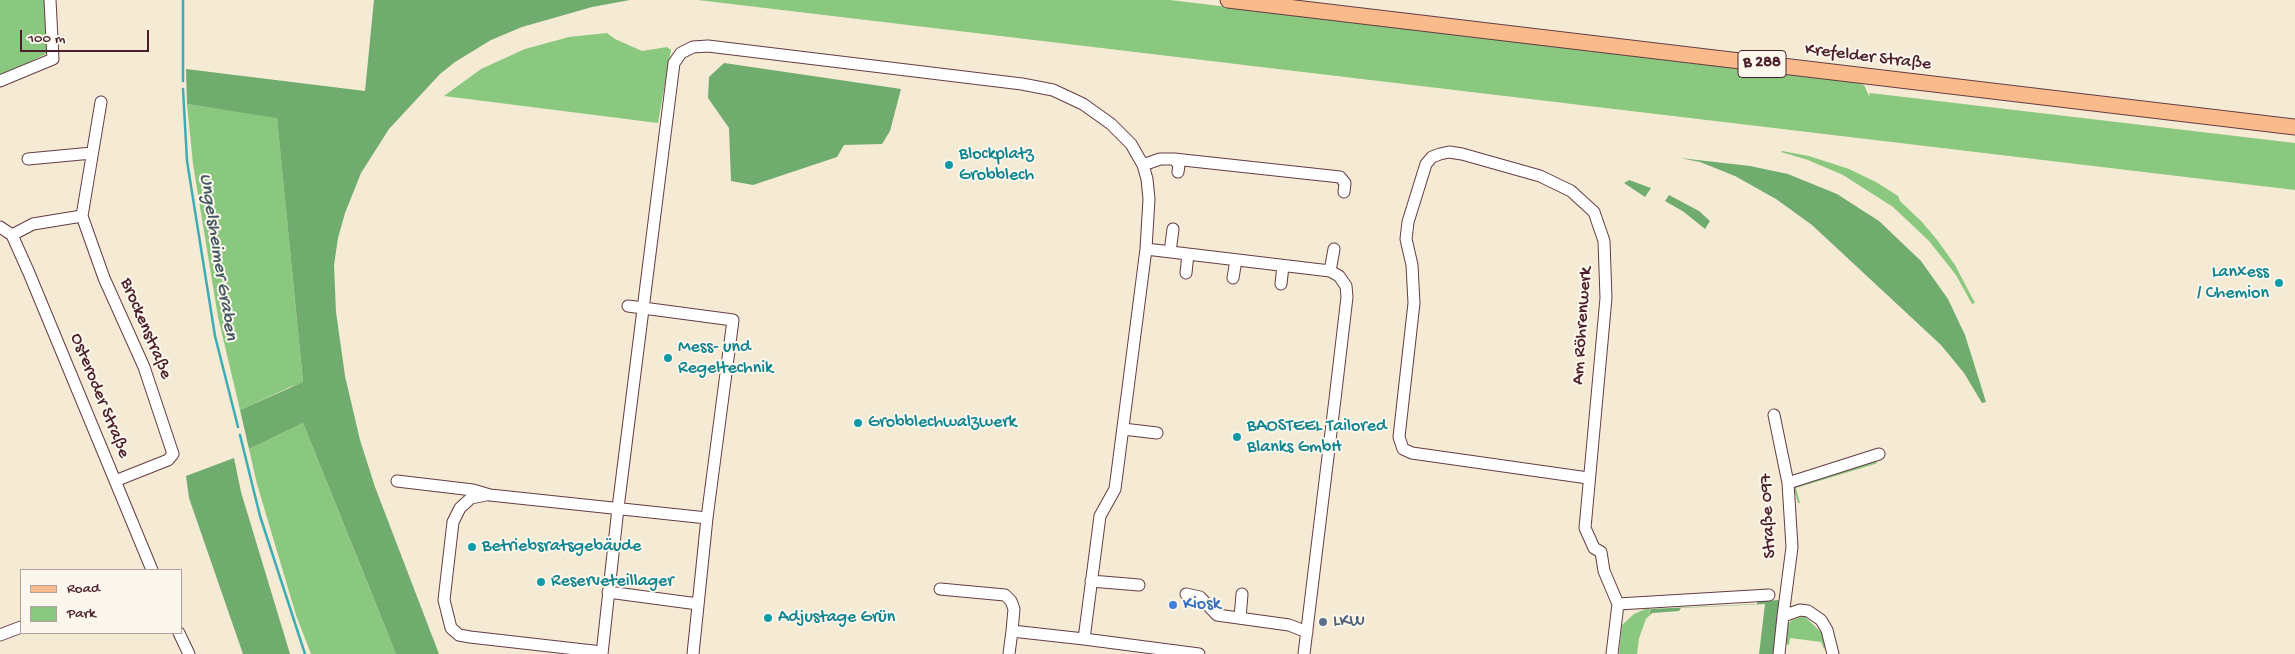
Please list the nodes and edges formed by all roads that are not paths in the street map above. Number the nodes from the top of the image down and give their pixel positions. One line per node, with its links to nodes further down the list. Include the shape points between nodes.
1 (50, 0): 4 (street, via 53,59)
2 (1228, 0): 7 (main road, Krefelder Straße / B 288)
3 (1303, 0): 6 (main road, Krefelder Straße / B 288)
4 (0, 82)
5 (101, 102): 8 (street, Brockenstraße)
6 (2295, 118)
7 (2295, 128)
8 (92, 153): 9 (street); 14 (street, Brockenstraße)
9 (28, 158)
10 (1174, 159): 11 (street, via 1160,159); 12 (street, via 1179,165); 13 (street, via 1340,178 1345,182)
11 (1143, 165): 19 (street, via 1149,199); 29 (street, via 1131,144 1111,124 1083,104 1053,90 727,48 693,47 680,53 674,63)
12 (1178, 172)
13 (1344, 192)
14 (82, 216): 17 (street, via 33,224); 36 (street, Brockenstraße, via 107,284 144,367 173,454 168,460)
15 (0, 226): 17 (street)
16 (1173, 229): 20 (street)
17 (12, 235): 36 (street, Osteroder Straße)
18 (1334, 248): 24 (street)
19 (1146, 249): 20 (street); 31 (street)
20 (1170, 252): 21 (street)
21 (1188, 254): 22 (street); 25 (street)
22 (1236, 260): 23 (street); 26 (street)
23 (1283, 266): 24 (street); 27 (street)
24 (1330, 271): 55 (street, via 1340,276 1346,286 1347,297)
25 (1186, 273)
26 (1233, 278)
27 (1281, 284)
28 (628, 306): 29 (street)
29 (645, 308): 39 (street); 40 (street, via 733,320)
30 (1774, 414): 37 (street, Straße 097)
31 (1122, 429): 32 (street); 42 (street, via 1115,489 1100,516)
32 (1157, 433)
33 (1879, 454): 37 (street)
34 (1588, 478): 34 (street, Am Röhrenwerk, via 1606,298 1604,241 1594,212 1571,192 1540,176 1462,154 1449,152 1432,157 1426,164 1406,239 1412,265 1414,303 1398,437 1403,449 1412,453); 50 (street, Am Röhrenwerk, via 1585,528 1594,548 1601,552 1604,571)
35 (396, 481): 38 (street)
36 (115, 482): 41 (street, Osteroder Straße)
37 (1788, 483): 51 (street, Straße 097, via 1792,547)
38 (490, 495): 39 (street); 59 (street, via 471,498 460,508 454,522 444,600 451,628 470,637)
39 (618, 508): 40 (street); 45 (street)
40 (706, 518): 49 (street)
41 (152, 569)
42 (1091, 581): 43 (street); 58 (street)
43 (1139, 586)
44 (940, 589): 54 (street, via 1005,595 1014,609)
45 (608, 592): 49 (street); 59 (street)
46 (1186, 594): 52 (street, via 1200,597 1217,615)
47 (1242, 594): 52 (street)
48 (1769, 595): 50 (street)
49 (698, 604): 61 (street)
50 (1618, 604): 65 (street, Am Röhrenwerk)
51 (1783, 616): 66 (street, Straße 097); 67 (street, via 1800,610 1808,611 1821,620)
52 (1240, 618): 55 (street, via 1289,625)
53 (20, 627): 57 (street)
54 (1012, 631): 58 (street); 62 (street)
55 (1307, 632): 64 (street)
56 (179, 634): 60 (street)
57 (0, 635)
58 (1084, 639): 63 (street)
59 (602, 653)
60 (189, 654)
61 (693, 654)
62 (1009, 654)
63 (1199, 654)
64 (1304, 654)
65 (1612, 654)
66 (1779, 654)
67 (1833, 654)

